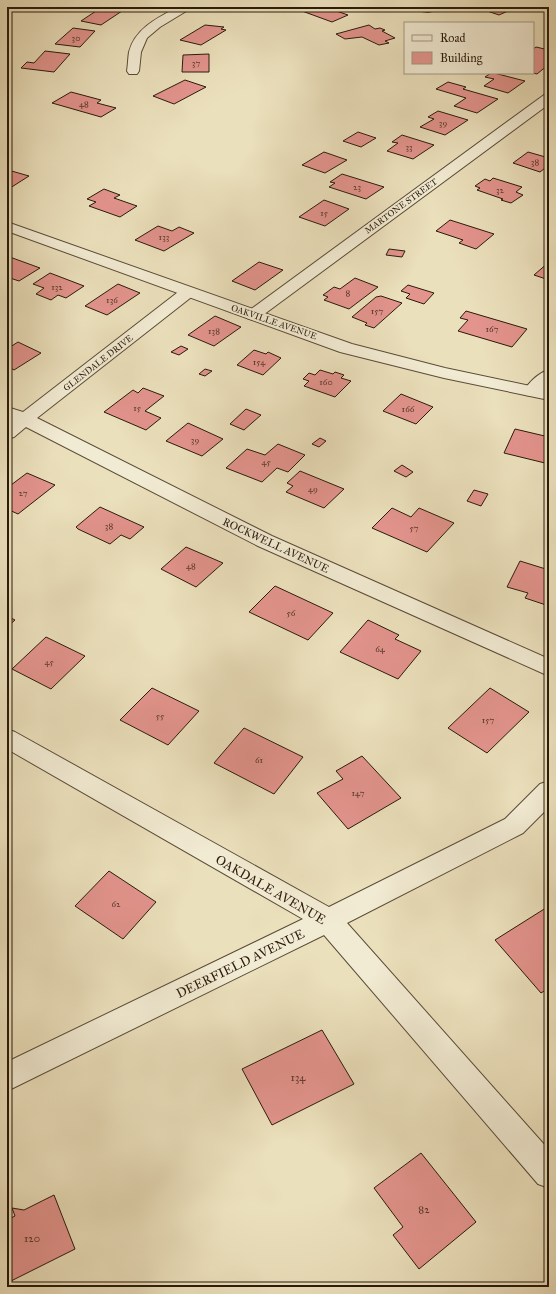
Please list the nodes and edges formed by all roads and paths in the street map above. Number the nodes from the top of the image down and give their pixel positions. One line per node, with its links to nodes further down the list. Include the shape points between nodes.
1 (186, 7): 4 (street, via 145,33 135,51)
2 (412, 7): 3 (street)
3 (432, 8)
4 (133, 71)
5 (549, 98): 8 (street, MARTONE STREET)
6 (7, 226): 7 (street, OAKVILLE AVENUE)
7 (188, 292): 8 (street, OAKVILLE AVENUE); 12 (street, GLENDALE DRIVE)
8 (253, 315): 10 (street, OAKVILLE AVENUE, via 346,348 444,373)
9 (549, 374): 10 (street)
10 (541, 393)
11 (7, 412): 12 (street, ROCKWELL AVENUE)
12 (26, 420): 13 (street, GLENDALE DRIVE); 14 (street, ROCKWELL AVENUE, via 265,541)
13 (7, 433)
14 (549, 668)
15 (7, 738): 17 (street, OAKDALE AVENUE)
16 (549, 791): 17 (street, DEERFIELD AVENUE, via 514,826)
17 (328, 920): 18 (street, DEERFIELD AVENUE); 19 (street, OAKDALE AVENUE)
18 (7, 1077)
19 (549, 1173)

